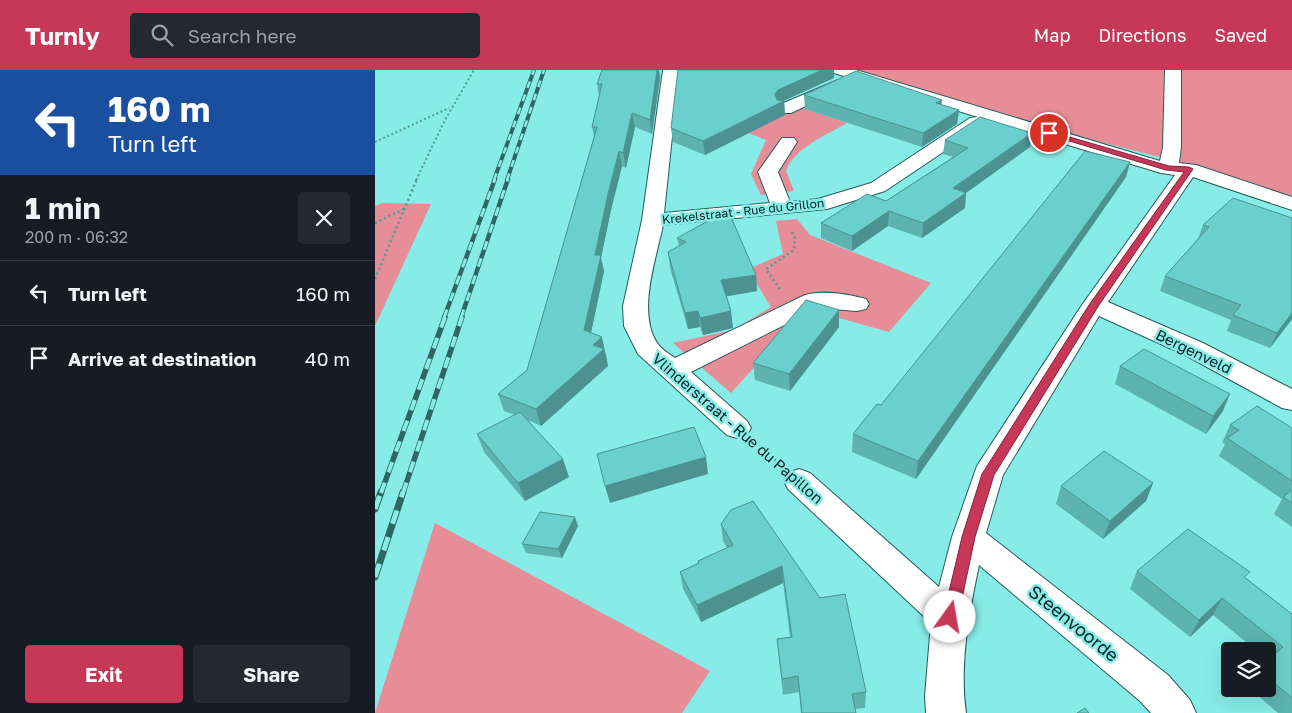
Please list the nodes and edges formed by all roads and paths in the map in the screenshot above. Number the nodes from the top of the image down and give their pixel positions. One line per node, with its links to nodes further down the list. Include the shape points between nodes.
1 (474, 70): 6 (path)
2 (671, 70): 15 (street, Vlinderstraat - Rue du Papillon)
3 (839, 70): 5 (street)
4 (1173, 70): 11 (street, via 1171,147)
5 (857, 76): 7 (street); 8 (street)
6 (451, 107): 9 (path); 13 (path)
7 (785, 109)
8 (988, 114): 11 (street); 14 (street, Krekelstraat - Rue du Grillon, via 878,187 820,205)
9 (375, 142)
10 (788, 142): 14 (street, via 768,172)
11 (1179, 169): 12 (street); 19 (street)
12 (1292, 204)
13 (404, 208): 16 (path); 17 (path)
14 (783, 208): 15 (street, Krekelstraat - Rue du Grillon); 20 (path, via 795,238 794,250 766,269)
15 (653, 220): 21 (street, Vlinderstraat - Rue du Papillon, via 635,306 637,326 647,348)
16 (375, 223)
17 (375, 279)
18 (857, 304): 20 (street, via 814,300)
19 (1094, 305): 22 (street, Bergenveld, via 1194,349); 25 (street, via 988,474)
20 (794, 309): 21 (street)
21 (673, 370): 23 (street, Vlinderstraat - Rue du Papillon)
22 (1292, 401)
23 (737, 428): 24 (path, Vlinderstraat - Rue du Papillon)
24 (799, 481): 26 (street, Vlinderstraat - Rue du Papillon)
25 (968, 537): 26 (street); 28 (street, Steenvoorde, via 1154,688)
26 (950, 617): 27 (street, via 943,696)
27 (946, 713)
28 (1176, 713)

